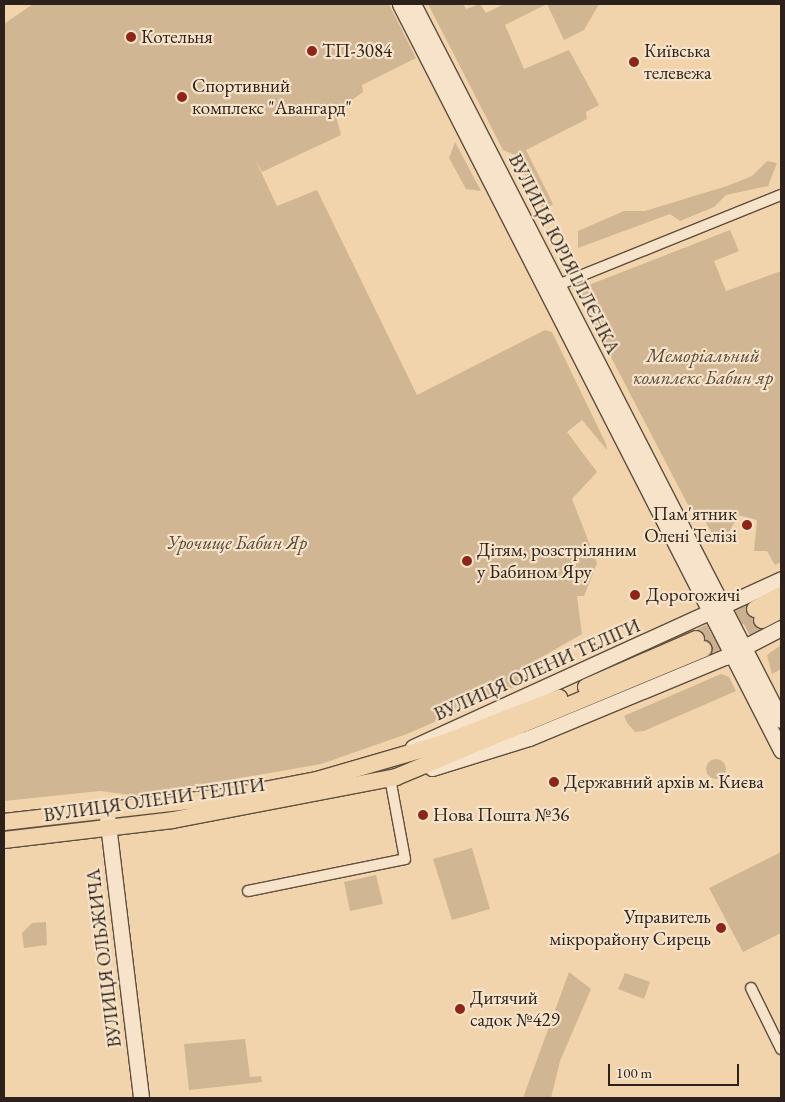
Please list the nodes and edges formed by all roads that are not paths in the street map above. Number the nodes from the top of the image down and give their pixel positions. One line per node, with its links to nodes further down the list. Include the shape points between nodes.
1 (400, 4): 3 (main road, ВУЛИЦЯ ЮРІЯ ІЛЛЄНКА)
2 (413, 4): 3 (main road, ВУЛИЦЯ ЮРІЯ ІЛЛЄНКА)
3 (432, 54): 5 (main road, ВУЛИЦЯ ЮРІЯ ІЛЛЄНКА)
4 (781, 195): 5 (street)
5 (552, 288): 9 (main road, ВУЛИЦЯ ЮРІЯ ІЛЛЄНКА)
6 (781, 579): 9 (main road, ВУЛИЦЯ ОЛЕНИ ТЕЛІГИ)
7 (781, 595): 8 (main road, via 759,614)
8 (781, 610)
9 (717, 612): 11 (main road, ВУЛИЦЯ ЮРІЯ ІЛЛЄНКА); 14 (main road, ВУЛИЦЯ ОЛЕНИ ТЕЛІГИ)
10 (781, 628): 11 (main road, ВУЛИЦЯ ОЛЕНИ ТЕЛІГИ)
11 (738, 651): 12 (main road); 13 (main road); 15 (main road, ВУЛИЦЯ ОЛЕНИ ТЕЛІГИ, via 529,738)
12 (781, 720)
13 (781, 750)
14 (389, 759): 15 (main road, ВУЛИЦЯ ОЛЕНИ ТЕЛІГИ, via 700,644); 16 (main road, ВУЛИЦЯ ОЛЕНИ ТЕЛІГИ, via 266,790)
15 (393, 778): 18 (main road, ВУЛИЦЯ ОЛЕНИ ТЕЛІГИ, via 290,801); 20 (street, via 404,859)
16 (106, 812): 17 (main road, ВУЛИЦЯ ОЛЕНИ ТЕЛІГИ); 18 (main road, ВУЛИЦЯ ОЛЬЖИЧА)
17 (4, 822)
18 (109, 830): 19 (main road, ВУЛИЦЯ ОЛЕНИ ТЕЛІГИ); 23 (main road, ВУЛИЦЯ ОЛЬЖИЧА)
19 (4, 840)
20 (248, 891)
21 (752, 988): 22 (street)
22 (781, 1049)
23 (141, 1098)

